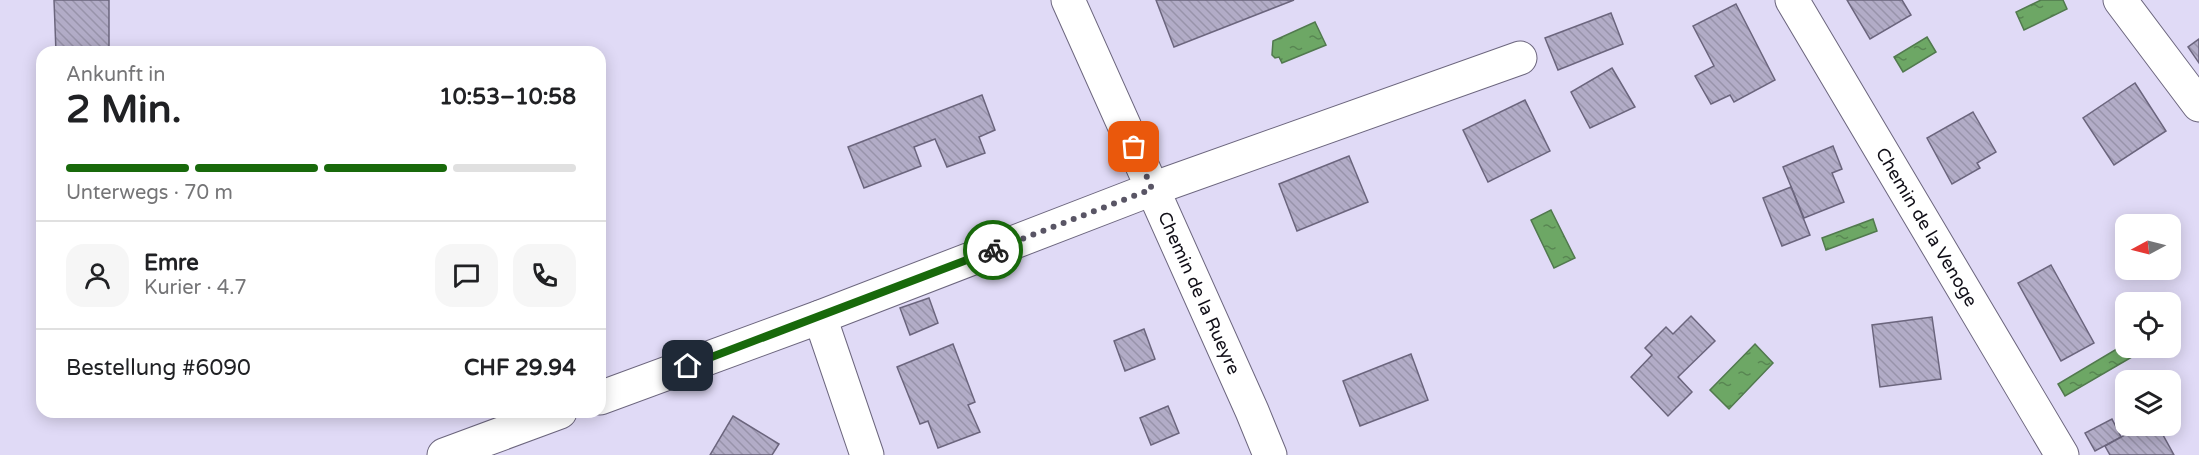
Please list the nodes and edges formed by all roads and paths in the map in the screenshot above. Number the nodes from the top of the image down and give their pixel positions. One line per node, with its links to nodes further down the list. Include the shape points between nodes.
1 (1068, 0): 6 (street, Chemin de la Rueyre)
2 (1792, 0): 13 (street, Chemin de la Venoge)
3 (2120, 0): 5 (street)
4 (1520, 58): 6 (street)
5 (2199, 105)
6 (1152, 189): 7 (street); 12 (street, Chemin de la Rueyre)
7 (820, 317): 8 (street); 11 (street)
8 (606, 396)
9 (544, 418): 10 (street)
10 (444, 455)
11 (867, 455)
12 (1270, 455)
13 (2062, 455)

